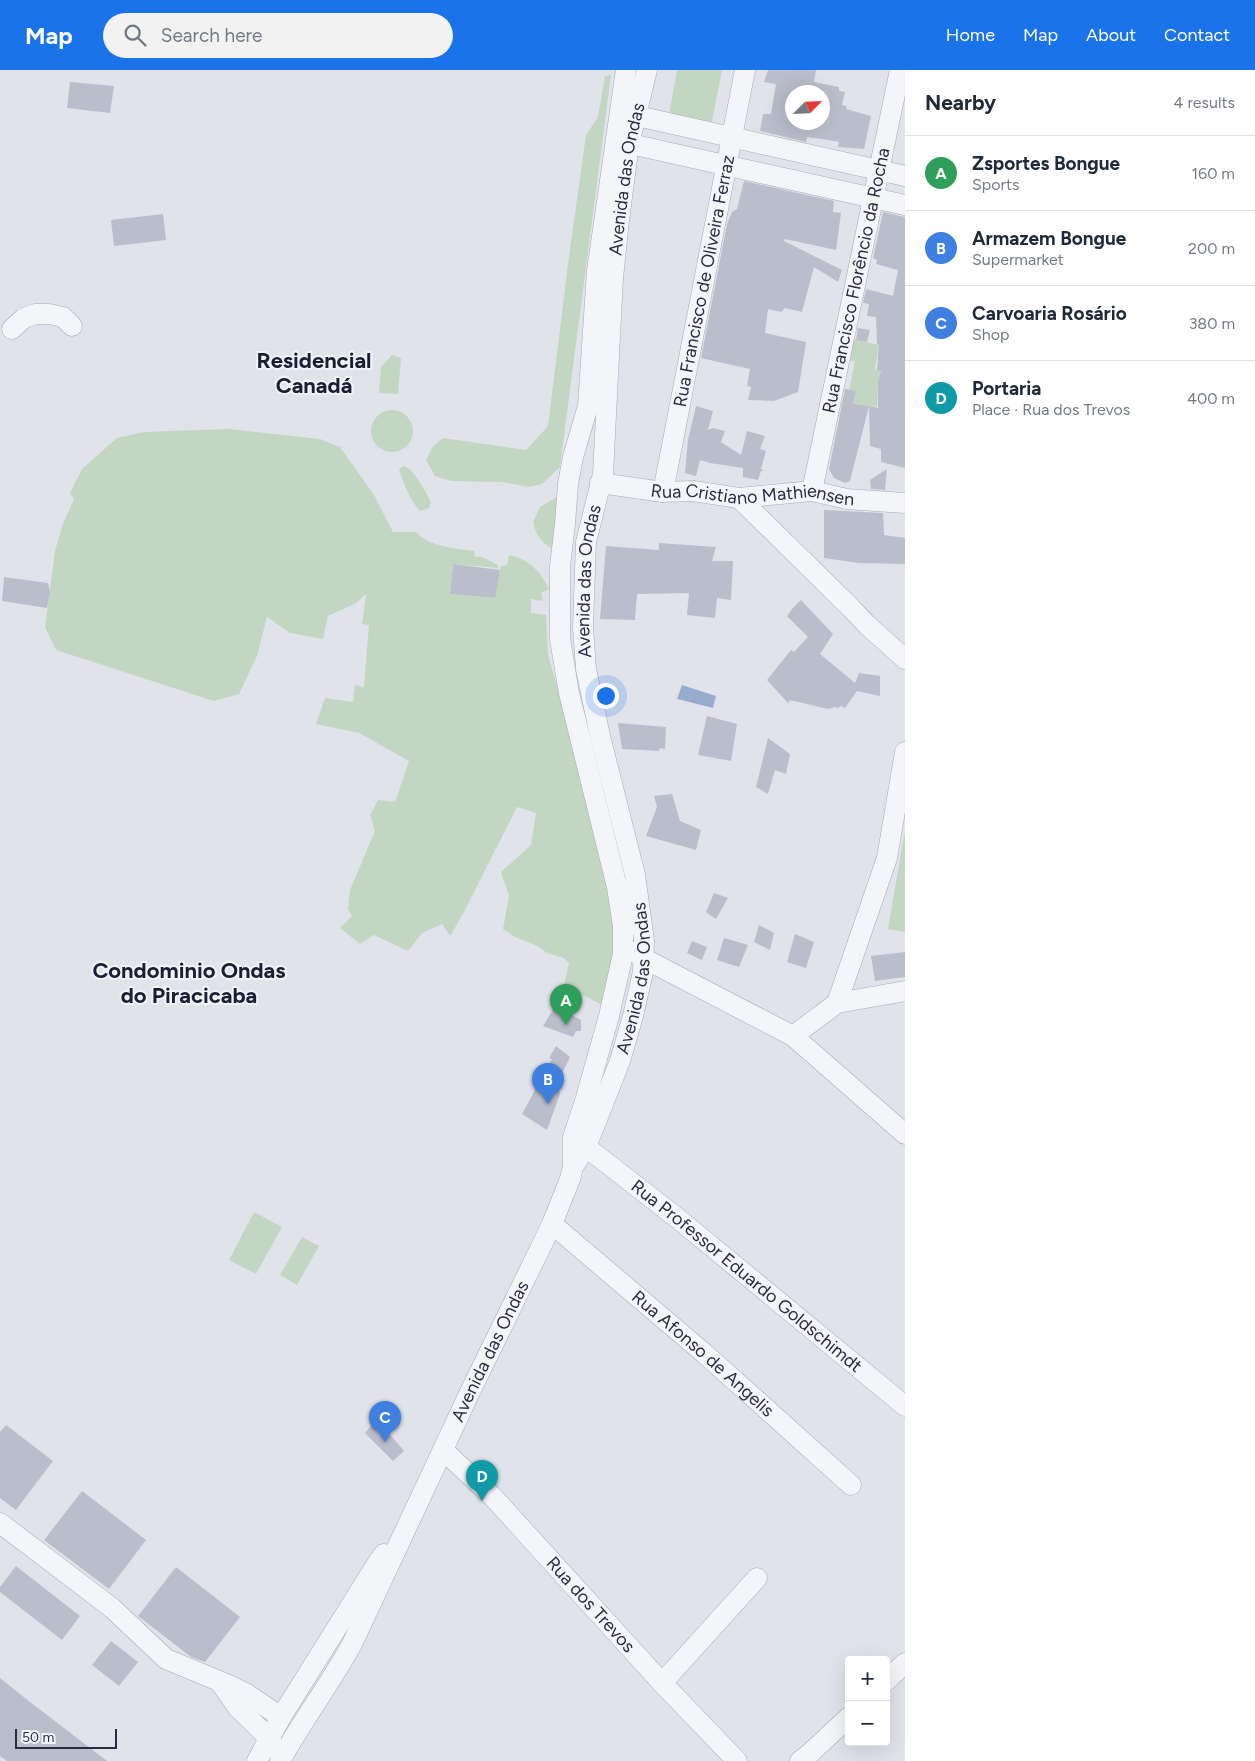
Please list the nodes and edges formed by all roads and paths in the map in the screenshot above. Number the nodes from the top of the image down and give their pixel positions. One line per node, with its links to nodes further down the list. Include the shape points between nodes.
1 (626, 70): 5 (street, Avenida das Ondas)
2 (647, 70): 5 (street, Avenida das Ondas)
3 (745, 70): 6 (street, Rua Francisco de Oliveira Ferraz)
4 (900, 70): 9 (street, Rua Francisco Florêncio da Rocha)
5 (628, 114): 6 (street); 7 (street, Avenida das Ondas)
6 (732, 137): 8 (street, Rua Francisco de Oliveira Ferraz); 9 (street)
7 (622, 143): 8 (street); 15 (street, Avenida das Ondas, via 597,271 588,406); 16 (street, Avenida das Ondas)
8 (727, 166): 11 (street); 19 (street, Rua Francisco de Oliveira Ferraz)
9 (879, 170): 10 (street); 11 (street, Rua Francisco Florêncio da Rocha)
10 (905, 176)
11 (873, 198): 12 (street); 18 (street, Rua Francisco Florêncio da Rocha)
12 (905, 205)
13 (72, 326): 14 (street, via 63,317 35,314 24,318)
14 (12, 329)
15 (573, 457): 16 (street, Rua Cristiano Mathiensen, via 579,472 588,479); 17 (street, Avenida das Ondas)
16 (601, 479): 19 (street, Rua Cristiano Mathiensen); 22 (street, Avenida das Ondas, via 586,542)
17 (568, 484): 22 (street, via 572,505 583,511); 25 (street, Avenida das Ondas, via 560,566 560,639 569,693 617,887)
18 (812, 491): 20 (street, Rua Cristiano Mathiensen); 21 (street, Rua Cristiano Mathiensen, via 847,499)
19 (663, 492): 20 (street, Rua Cristiano Mathiensen, via 693,491)
20 (739, 498): 23 (street, via 867,626)
21 (905, 503)
22 (585, 561): 26 (street, Avenida das Ondas, via 583,627 586,669 635,875)
23 (905, 659)
24 (905, 752): 28 (street, via 888,858)
25 (623, 943): 26 (street); 30 (street, Avenida das Ondas, via 616,988)
26 (643, 958): 29 (street); 31 (street, Avenida das Ondas, via 632,1016)
27 (905, 991): 28 (street)
28 (837, 1003): 29 (street)
29 (793, 1036): 33 (street)
30 (594, 1068): 31 (street); 32 (street, Avenida das Ondas)
31 (613, 1078): 32 (street, Avenida das Ondas)
32 (596, 1096): 34 (street, Avenida das Ondas); 35 (street, Avenida das Ondas, via 573,1137)
33 (905, 1134)
34 (586, 1147): 35 (street, Avenida das Ondas); 37 (street, Rua Professor Eduardo Goldschimdt)
35 (573, 1167): 36 (street, Avenida das Ondas)
36 (552, 1224): 38 (street, Avenida das Ondas); 39 (street, Rua Afonso de Angelis, via 705,1354)
37 (905, 1406)
38 (443, 1450): 41 (street, Avenida das Ondas); 48 (street, Rua dos Trevos, via 493,1497)
39 (850, 1485)
40 (0, 1523): 49 (street, via 112,1608 166,1660 220,1682)
41 (404, 1535): 42 (street, Avenida das Ondas); 44 (street, Avenida das Ondas)
42 (378, 1562): 44 (street, via 376,1579 351,1630); 45 (street, Avenida das Ondas)
43 (757, 1578): 48 (street)
44 (352, 1644): 52 (street, Avenida das Ondas)
45 (321, 1652): 50 (street, Avenida das Ondas); 52 (street, via 329,1666)
46 (905, 1663): 47 (street)
47 (890, 1677)
48 (662, 1683): 56 (street, Rua dos Trevos)
49 (242, 1701): 50 (street); 53 (street)
50 (281, 1717): 53 (street, Avenida das Ondas)
51 (845, 1721): 57 (street)
52 (301, 1725): 54 (street, Avenida das Ondas)
53 (270, 1740): 54 (street); 55 (street, Avenida das Ondas)
54 (281, 1759)
55 (257, 1761)
56 (737, 1761)
57 (800, 1761)

